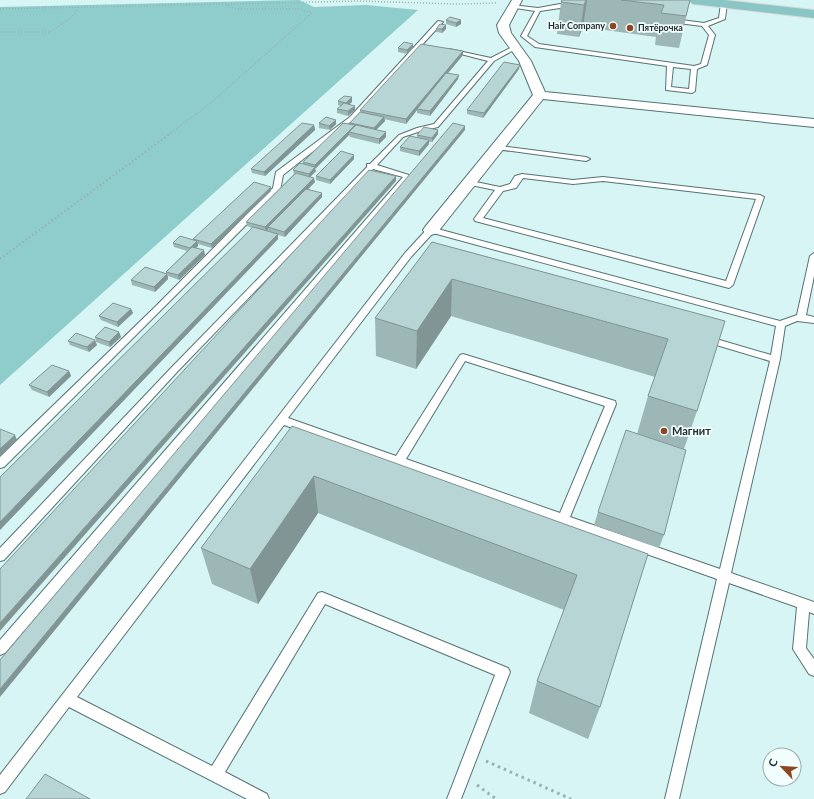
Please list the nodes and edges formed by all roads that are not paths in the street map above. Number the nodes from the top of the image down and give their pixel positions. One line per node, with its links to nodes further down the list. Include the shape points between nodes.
1 (693, 0): 3 (main road)
2 (515, 3): 4 (lane); 8 (street, via 503,25 505,33)
3 (724, 3): 5 (main road); 7 (lane, via 722,19)
4 (538, 10): 7 (lane, via 560,6); 11 (lane, via 524,36 537,46)
5 (814, 14)
6 (440, 22): 30 (lane, via 428,33 425,45 352,118 279,174 278,189)
7 (704, 25): 12 (lane, via 712,35 704,65)
8 (516, 47): 10 (lane); 13 (street)
9 (442, 49): 10 (lane)
10 (492, 60): 17 (lane, via 436,126 401,136)
11 (670, 65): 12 (lane); 12 (lane, via 668,89 692,91)
12 (694, 68)
13 (540, 95): 14 (street, via 585,102); 15 (street)
14 (814, 123)
15 (496, 147): 16 (lane); 18 (street)
16 (586, 159)
17 (370, 166): 32 (lane); 35 (lane, via 408,176)
18 (469, 182): 19 (lane); 20 (street)
19 (500, 189): 19 (lane, via 478,219 729,285 760,198 603,179 573,182 526,176 518,178 513,186)
20 (431, 230): 25 (lane); 28 (lane)
21 (814, 256): 22 (lane)
22 (812, 272): 23 (lane)
23 (801, 316): 24 (lane); 25 (lane)
24 (814, 320)
25 (781, 324): 27 (lane)
26 (699, 337): 27 (lane)
27 (775, 359): 33 (lane)
28 (282, 420): 29 (lane); 37 (lane)
29 (398, 461): 31 (lane); 31 (lane, via 462,357 611,404)
30 (0, 464)
31 (563, 519): 33 (lane)
32 (0, 556)
33 (725, 576): 34 (lane); 42 (lane)
34 (809, 607): 36 (lane, via 799,649)
35 (0, 649)
36 (814, 670)
37 (68, 699): 38 (lane); 39 (lane)
38 (215, 774): 40 (lane); 41 (lane, via 322,596 503,672)
39 (0, 787)
40 (262, 799)
41 (454, 799)
42 (672, 799)

